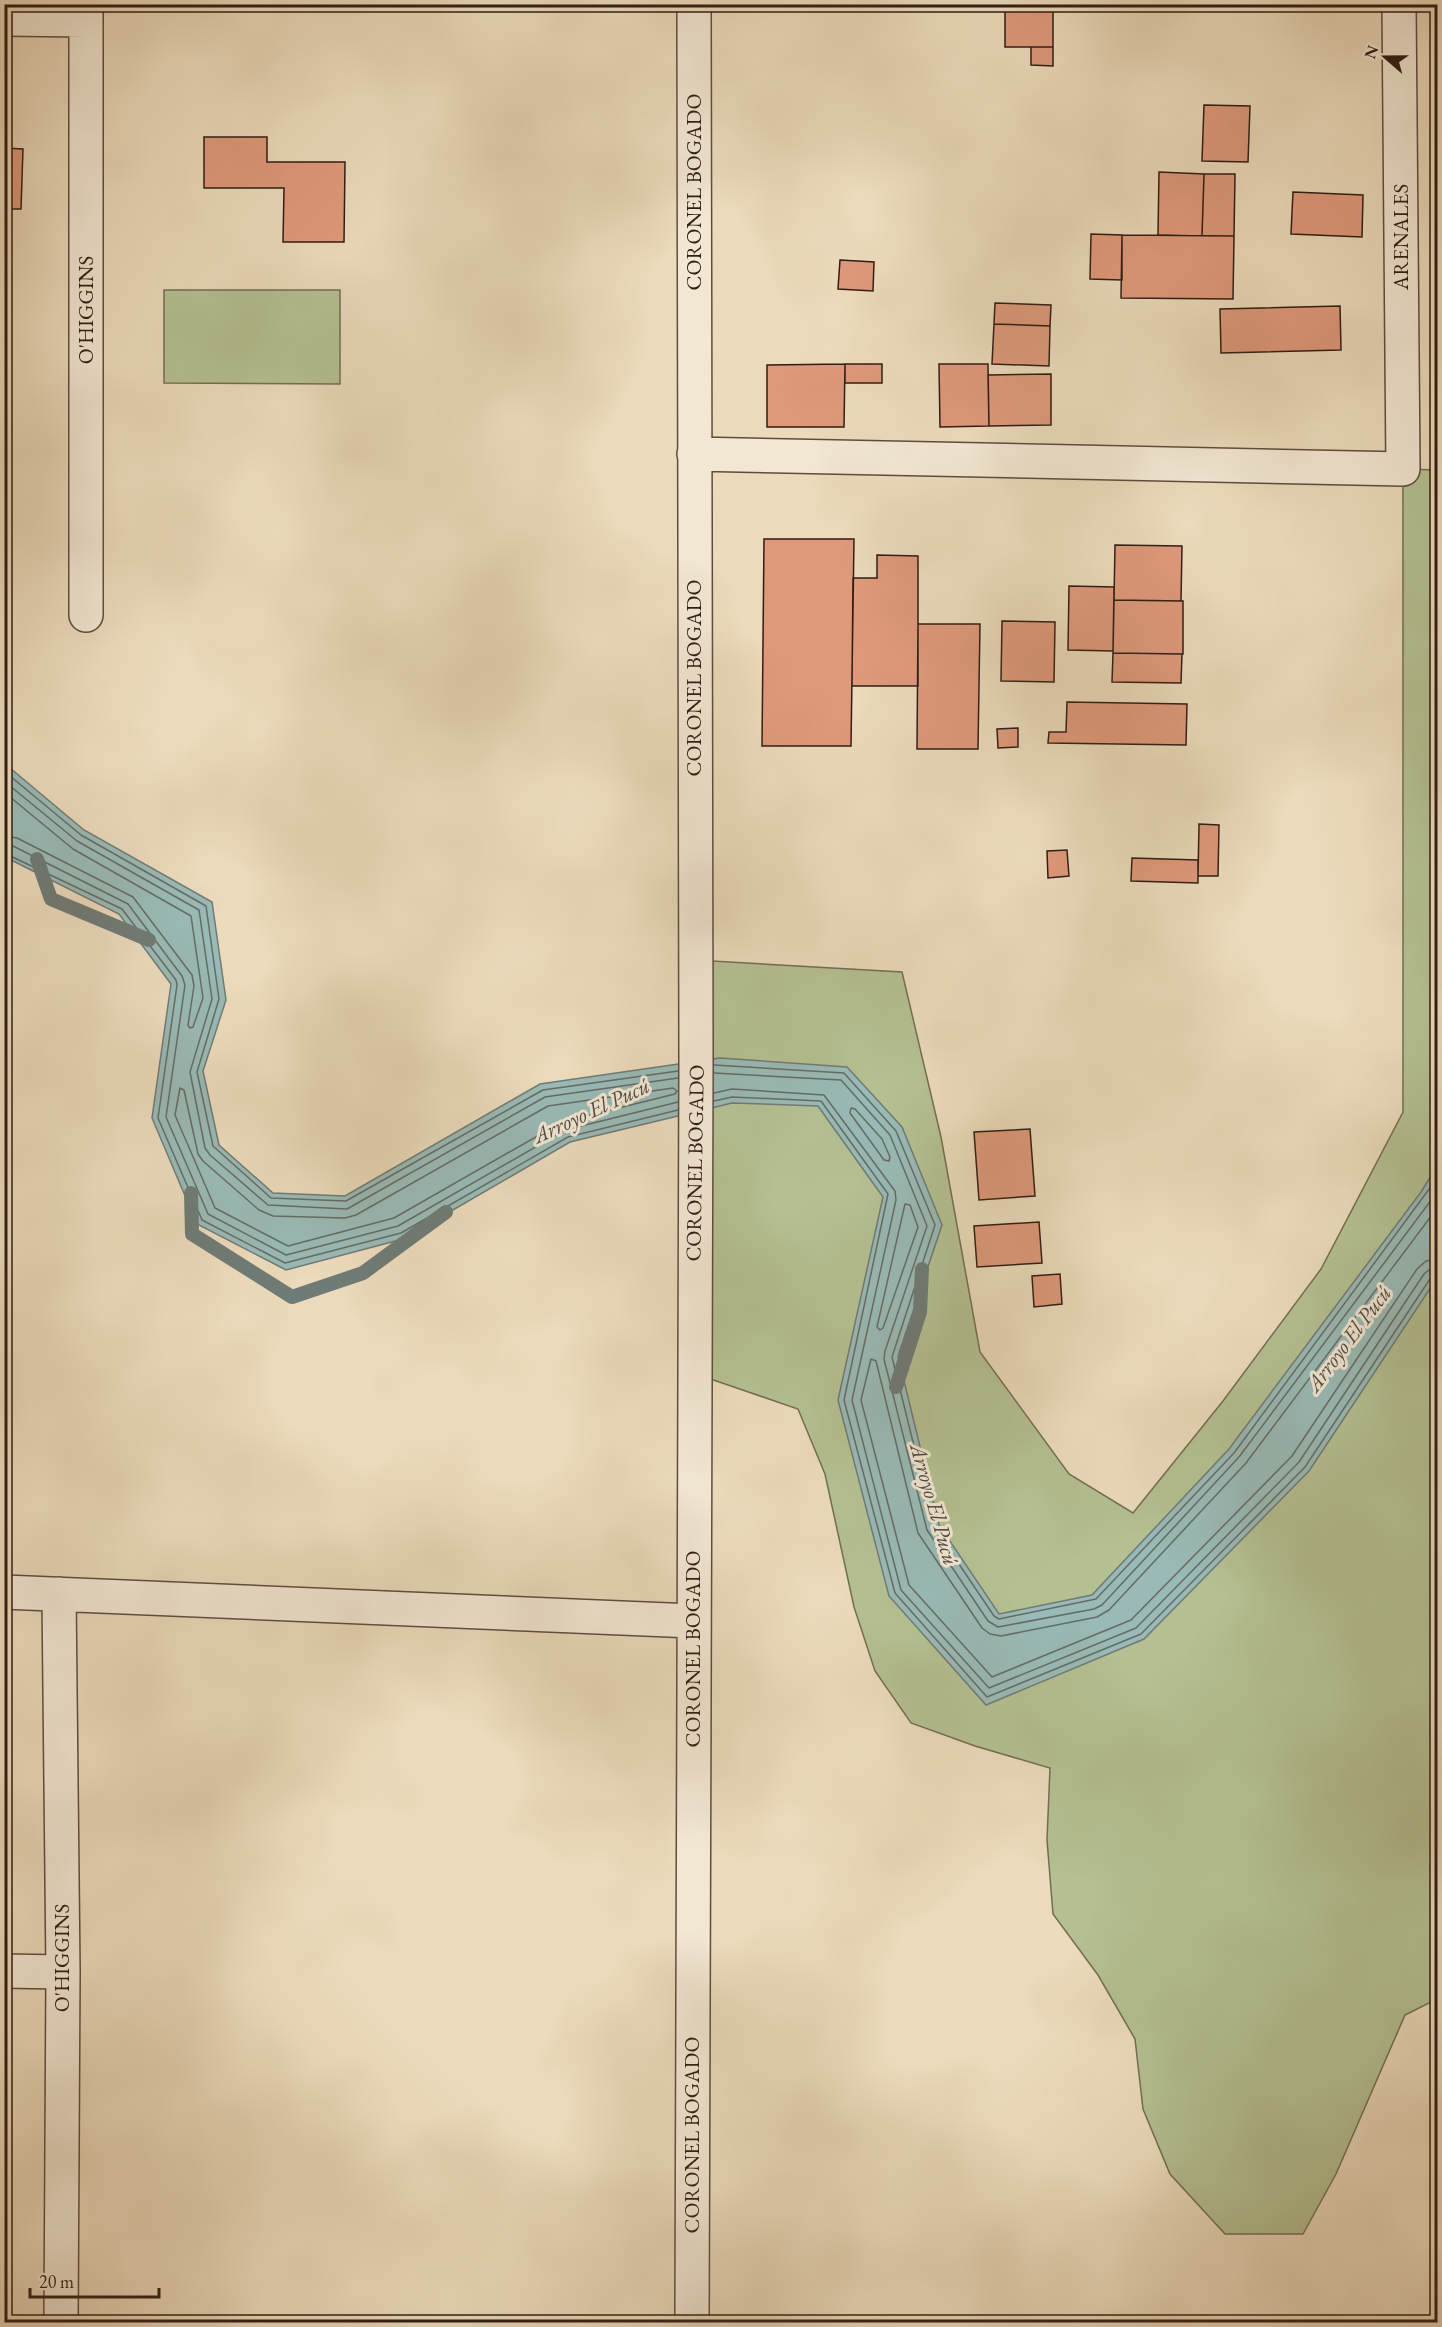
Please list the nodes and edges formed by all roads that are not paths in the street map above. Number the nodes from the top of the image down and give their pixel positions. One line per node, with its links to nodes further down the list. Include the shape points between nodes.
1 (694, 4): 5 (street, CORONEL BOGADO)
2 (1399, 4): 5 (street, ARENALES, via 1403,469)
3 (86, 12): 4 (street); 6 (street, O'HIGGINS)
4 (4, 20)
5 (694, 454): 9 (street, CORONEL BOGADO)
6 (86, 615)
7 (4, 1592): 8 (street)
8 (59, 1594): 9 (street); 11 (street, O'HIGGINS)
9 (693, 1621): 13 (street, CORONEL BOGADO)
10 (4, 1971): 11 (street)
11 (63, 1972): 12 (street, O'HIGGINS)
12 (61, 2322)
13 (692, 2322)

